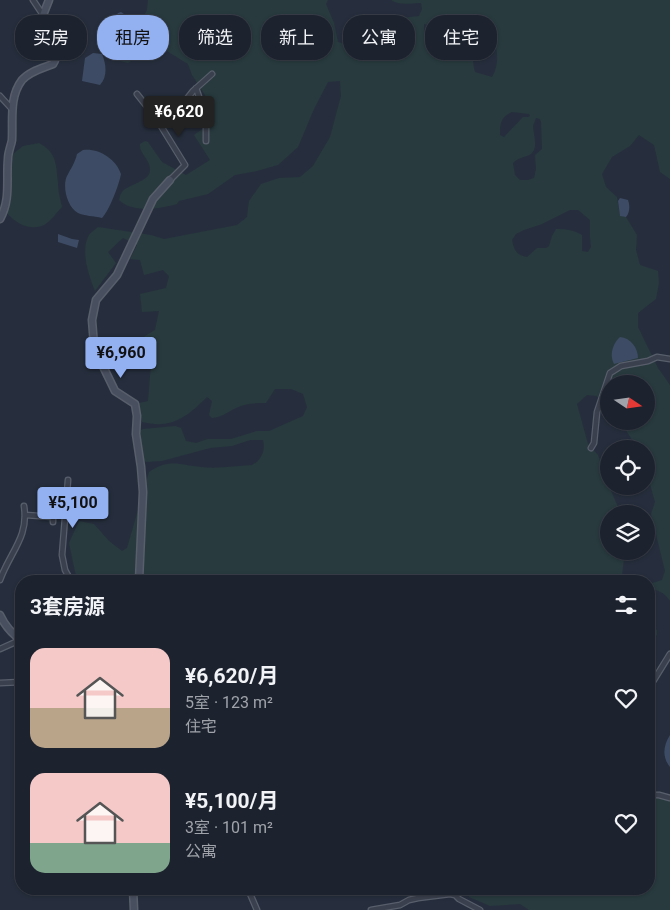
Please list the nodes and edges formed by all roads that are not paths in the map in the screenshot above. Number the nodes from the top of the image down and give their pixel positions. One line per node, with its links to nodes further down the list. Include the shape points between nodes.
1 (33, 0): 3 (street)
2 (49, 0): 3 (street)
3 (43, 15)
4 (56, 60): 9 (street, via 23,79)
5 (212, 74): 6 (street)
6 (196, 88): 10 (street, via 182,105); 11 (street, via 206,117)
7 (137, 94): 10 (street)
8 (0, 96): 9 (street)
9 (11, 108): 13 (street, via 9,185)
10 (156, 118): 12 (street, via 185,165)
11 (206, 141)
12 (170, 180): 21 (street, via 153,199 117,275 96,300 92,320 94,345 115,390 135,404 143,492)
13 (0, 219)
14 (670, 359): 15 (street, via 657,357 621,366 610,373 597,412)
15 (591, 448)
16 (68, 480): 18 (street)
17 (24, 506): 19 (street)
18 (66, 511): 19 (street, via 56,513 53,520); 20 (street, via 63,562)
19 (26, 516): 22 (street, via 23,532)
20 (68, 575)
21 (139, 575)
22 (0, 580)
23 (0, 615): 24 (street, via 4,624)
24 (15, 634)
25 (15, 642): 26 (street)
26 (0, 649)
27 (670, 654): 28 (street)
28 (655, 678)
29 (15, 682): 30 (street)
30 (0, 683)
31 (655, 795): 32 (street)
32 (670, 798)
33 (133, 895): 37 (street)
34 (251, 895): 38 (street)
35 (442, 895): 39 (street)
36 (455, 895): 40 (street)
37 (134, 910)
38 (257, 910)
39 (371, 910)
40 (480, 910)

